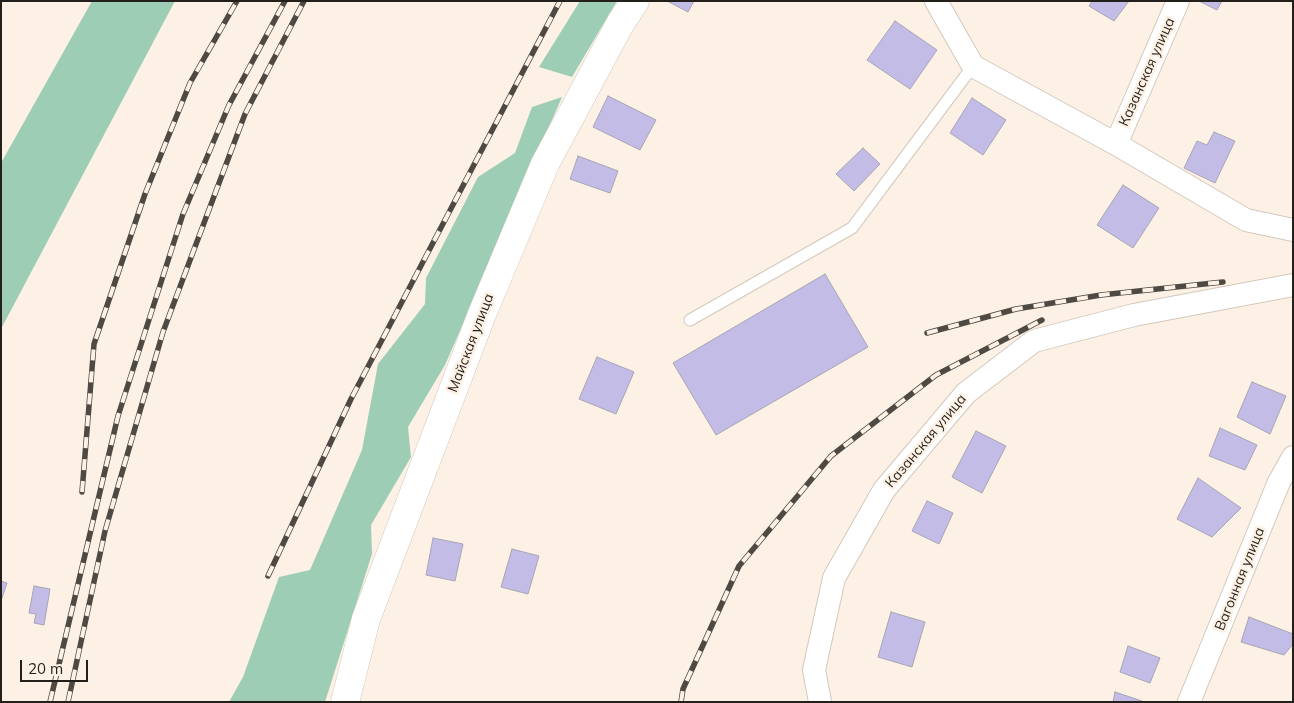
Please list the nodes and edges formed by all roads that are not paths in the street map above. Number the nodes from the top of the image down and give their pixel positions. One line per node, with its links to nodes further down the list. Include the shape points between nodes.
1 (635, 1): 10 (street, Майская улица, via 545,164 482,314 366,619)
2 (936, 1): 4 (street)
3 (1178, 1): 5 (street, Казанская улица)
4 (973, 66): 5 (street); 8 (lane, via 852,228)
5 (1116, 144): 6 (street, via 1246,220)
6 (1293, 230)
7 (1293, 285): 11 (street, Казанская улица, via 1134,315 1034,342 966,393 884,490 834,578 814,670)
8 (690, 320)
9 (1293, 457): 12 (street, Вагонная улица, via 1279,482)
10 (344, 702)
11 (820, 702)
12 (1189, 702)

